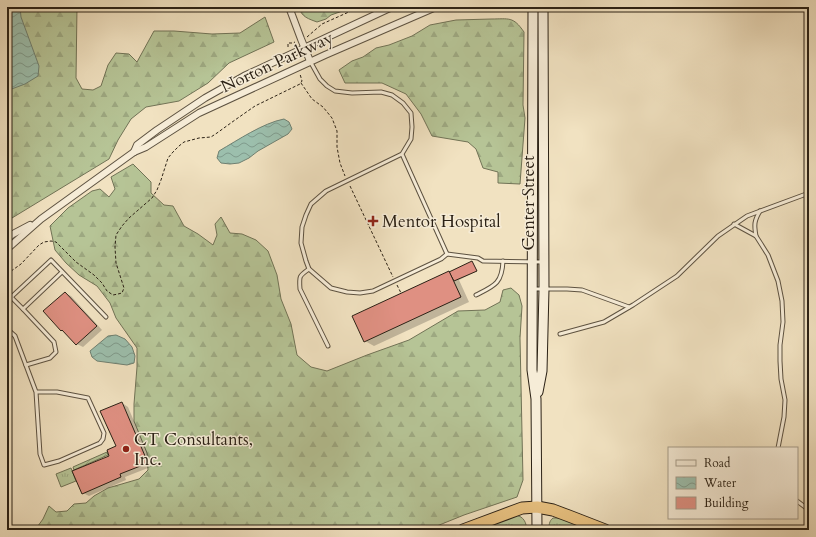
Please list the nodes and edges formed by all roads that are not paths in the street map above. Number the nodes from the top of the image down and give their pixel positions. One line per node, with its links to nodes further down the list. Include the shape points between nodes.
1 (289, 7): 6 (street)
2 (392, 7): 6 (street, Norton Parkway)
3 (436, 7): 7 (street, Norton Parkway)
4 (533, 7): 19 (main road, Center Street)
5 (543, 7): 20 (main road, Center Street)
6 (305, 48): 7 (street); 8 (street, Norton Parkway, via 244,76 205,98 137,145)
7 (310, 61): 8 (street, Norton Parkway, via 199,113); 9 (lane, via 320,79 335,91 381,92 392,95 403,103 410,113 412,126 411,139)
8 (134, 152): 12 (street, Norton Parkway)
9 (402, 154): 17 (lane); 21 (lane, via 326,191 311,204 302,227 301,243)
10 (809, 193): 11 (lane)
11 (760, 211): 13 (lane); 14 (lane, via 755,221)
12 (41, 219): 15 (street, Norton Parkway); 16 (street, Norton Parkway)
13 (734, 224): 14 (lane); 28 (lane, via 677,276)
14 (756, 236): 37 (lane, via 768,255 782,301 780,361 785,400)
15 (7, 239)
16 (7, 249)
17 (447, 254): 18 (lane, via 483,261); 21 (lane, via 373,291 360,293 331,288)
18 (503, 261): 19 (lane); 25 (lane, via 503,271 496,284)
19 (533, 262): 20 (lane); 23 (main road, Center Street)
20 (544, 262): 24 (main road, Center Street)
21 (309, 269): 33 (lane, via 300,275 300,289)
22 (62, 272): 26 (lane, via 51,260); 29 (lane); 30 (lane)
23 (533, 289): 24 (lane); 36 (main road, Center Street, via 532,370)
24 (544, 289): 28 (lane, via 582,290); 36 (main road, Center Street, via 542,370)
25 (476, 295)
26 (11, 297): 27 (lane); 29 (lane)
27 (7, 302)
28 (629, 307): 32 (lane, via 604,322)
29 (23, 309): 34 (lane, via 54,342 56,352 50,358)
30 (106, 317)
31 (7, 328): 34 (lane, via 14,336)
32 (560, 334)
33 (328, 346)
34 (26, 365): 35 (lane)
35 (36, 392): 35 (lane, via 40,454 44,465 100,443 103,439 104,433 88,398 57,392)
36 (536, 399): 39 (main road, Center Street)
37 (778, 447)
38 (798, 502): 40 (lane)
39 (538, 507): 41 (highway, via 522,508); 42 (main road, Center Street); 43 (highway, via 553,510)
40 (809, 510)
41 (463, 530)
42 (537, 530)
43 (605, 530)

